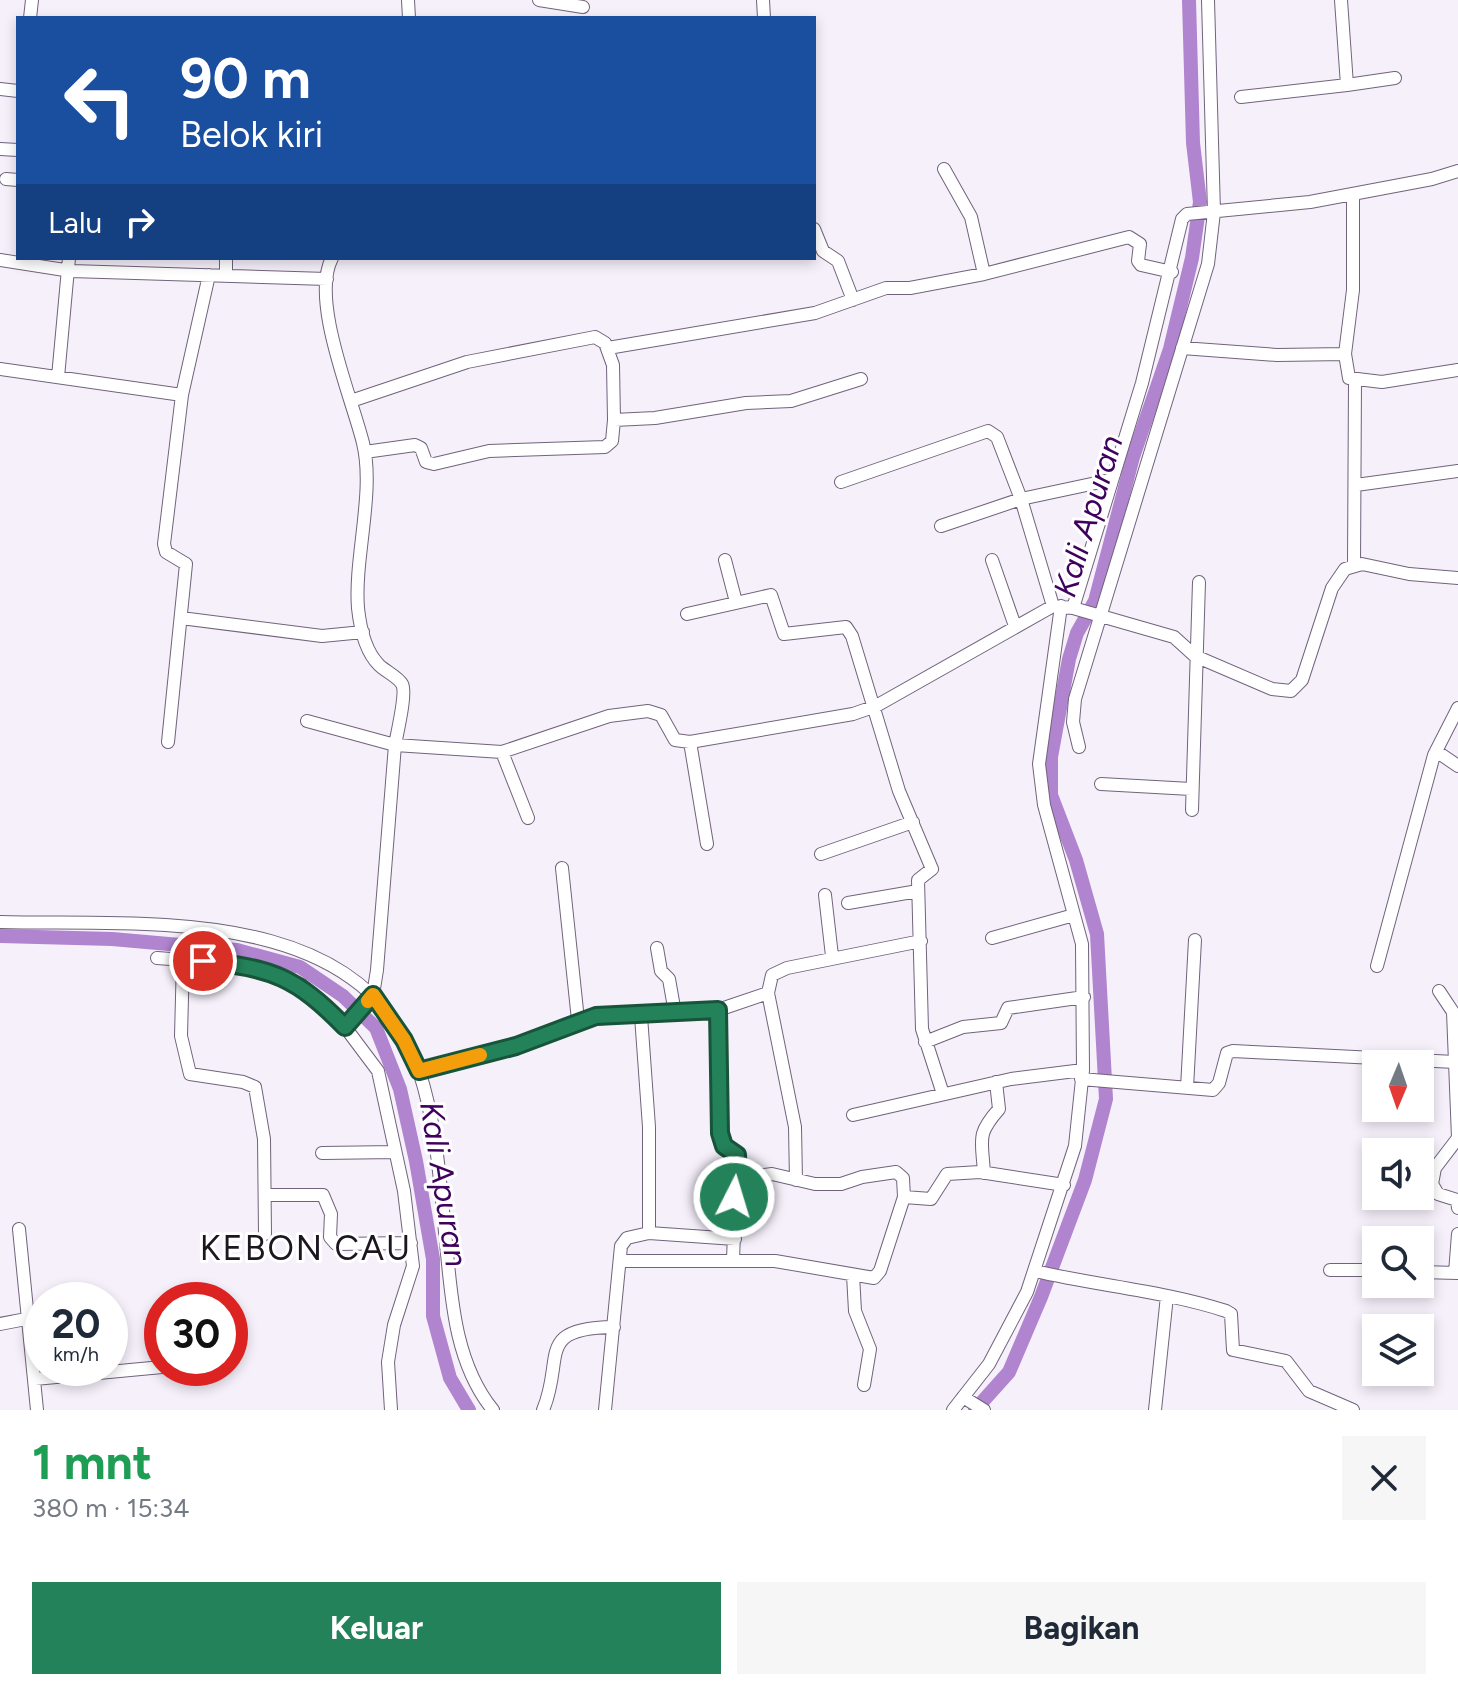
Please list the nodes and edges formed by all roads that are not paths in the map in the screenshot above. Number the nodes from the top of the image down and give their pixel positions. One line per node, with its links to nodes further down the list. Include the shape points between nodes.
1 (539, 0): 4 (street)
2 (1208, 0): 11 (street)
3 (1341, 0): 6 (street)
4 (584, 8)
5 (1395, 78): 6 (street)
6 (1347, 85): 7 (street)
7 (1241, 97)
8 (944, 169): 18 (street, via 971,217)
9 (1458, 171): 10 (street)
10 (1353, 194): 11 (street); 25 (street, via 1353,290)
11 (1211, 212): 17 (street, via 1187,214 1180,223); 24 (street, via 1208,264)
12 (816, 234): 22 (street, via 823,251 838,261)
13 (0, 260): 16 (street)
14 (226, 260): 20 (street)
15 (332, 260): 21 (street)
16 (67, 264): 19 (street); 28 (street)
17 (1172, 272): 18 (street, via 1141,265 1140,244 1129,237); 36 (street)
18 (984, 274): 22 (street, via 886,288)
19 (209, 275): 20 (street); 31 (street)
20 (226, 276): 21 (street)
21 (327, 279): 32 (street, via 331,328)
22 (853, 300): 23 (street, via 791,318)
23 (608, 348): 32 (street, via 595,337 505,353); 33 (street)
24 (1182, 348): 25 (street); 49 (street)
25 (1345, 354): 30 (street, via 1348,376)
26 (0, 369): 28 (street)
27 (1458, 370): 30 (street)
28 (58, 377): 31 (street)
29 (861, 379): 33 (street, via 791,401)
30 (1355, 381): 38 (street)
31 (182, 395): 50 (street, via 164,544 166,552 186,564)
32 (351, 401): 34 (street)
33 (614, 420): 34 (street, via 612,441 605,447 489,451 434,464 426,462 415,445)
34 (365, 452): 52 (street, via 358,606)
35 (1458, 471): 38 (street)
36 (1110, 480): 39 (street); 47 (street, via 1094,549)
37 (841, 482): 39 (street, via 988,431 997,437)
38 (1356, 485): 43 (street)
39 (1021, 499): 40 (street); 47 (street)
40 (941, 526)
41 (725, 560): 46 (street)
42 (992, 560): 51 (street)
43 (1354, 565): 44 (street); 53 (street, via 1332,588 1302,680 1294,690 1272,689)
44 (1458, 578)
45 (1199, 582): 53 (street)
46 (736, 602): 48 (street); 54 (street, via 771,595 788,636 848,629)
47 (1066, 607): 49 (street); 51 (street); 75 (street, via 1039,764 1044,805)
48 (687, 614)
49 (1096, 615): 53 (street, via 1174,637); 60 (street, via 1073,710)
50 (181, 618): 52 (street, via 322,636); 57 (street)
51 (1015, 626): 54 (street)
52 (363, 632): 59 (street, via 377,663 402,684 405,695)
53 (1195, 656): 65 (street)
54 (876, 706): 58 (street); 68 (street)
55 (1458, 708): 61 (street)
56 (307, 721): 59 (street)
57 (168, 742)
58 (690, 742): 62 (street, via 678,742 661,715 648,711 609,716); 69 (street)
59 (395, 745): 62 (street); 88 (street, via 380,955)
60 (1079, 747)
61 (1436, 751): 63 (street); 84 (street)
62 (502, 752): 67 (street)
63 (1458, 766)
64 (1101, 784): 65 (street)
65 (1191, 789): 66 (street)
66 (1192, 810)
67 (528, 818)
68 (913, 822): 70 (street); 72 (street, via 932,869 919,877)
69 (707, 844)
70 (821, 854)
71 (562, 868): 92 (street)
72 (918, 891): 74 (street); 79 (street)
73 (825, 895): 81 (street)
74 (848, 903)
75 (1074, 915): 77 (street); 87 (street, via 1082,944)
76 (0, 922): 88 (street, via 137,924 239,934 296,949)
77 (992, 938)
78 (1195, 940): 99 (street)
79 (921, 941): 81 (street); 94 (street)
80 (657, 948): 90 (street)
81 (832, 956): 86 (street, via 777,972)
82 (157, 958): 83 (street)
83 (183, 959): 93 (street, via 283,977); 108 (street, via 181,1036 187,1068 195,1077 255,1087)
84 (1377, 966)
85 (1439, 991): 95 (street, via 1453,1012)
86 (768, 993): 89 (street); 106 (street, via 795,1127)
87 (1084, 997): 94 (street, via 1008,1008 1001,1023 963,1027); 97 (street)
88 (369, 1000): 93 (street); 96 (street, via 404,1040)
89 (718, 1010): 90 (street); 105 (street, via 720,1133 724,1146 737,1155)
90 (675, 1013): 91 (street)
91 (641, 1016): 92 (street); 112 (street)
92 (578, 1020): 96 (street, via 516,1046)
93 (348, 1023): 102 (street, via 378,1071)
94 (925, 1042): 100 (street)
95 (1455, 1062): 99 (street, via 1233,1051 1227,1053 1216,1087); 110 (street, via 1458,1138 1435,1168 1432,1184 1438,1194 1457,1200)
96 (419, 1071): 135 (street, via 439,1169 456,1326 469,1370)
97 (1084, 1077): 98 (street); 99 (street); 107 (street)
98 (996, 1082): 100 (street); 104 (street, via 999,1109 984,1124)
99 (1187, 1088)
100 (943, 1094): 101 (street)
101 (853, 1115)
102 (395, 1152): 103 (street); 116 (street)
103 (322, 1153)
104 (984, 1173): 107 (street); 109 (street, via 951,1172 928,1200)
105 (738, 1178): 106 (street, via 772,1174); 115 (street, via 733,1191)
106 (796, 1180): 109 (street, via 845,1184 896,1172 903,1178)
107 (1064, 1185): 121 (street)
108 (267, 1195): 113 (street); 116 (street, via 323,1195 331,1214 330,1237 336,1244)
109 (904, 1197): 124 (street, via 877,1275)
110 (1458, 1208)
111 (19, 1229): 125 (street)
112 (649, 1233): 115 (street); 118 (street, via 624,1241)
113 (265, 1234)
114 (1458, 1234): 123 (street)
115 (735, 1239): 117 (street)
116 (411, 1243): 134 (street, via 412,1277 394,1325 388,1362)
117 (733, 1259): 118 (street); 124 (street)
118 (621, 1261): 129 (street)
119 (1330, 1270): 120 (street)
120 (1362, 1270)
121 (1039, 1272): 126 (street); 132 (street)
122 (1434, 1272): 123 (street)
123 (1457, 1273)
124 (853, 1275): 130 (street, via 855,1311 870,1349)
125 (24, 1293)
126 (1167, 1296): 140 (street); 141 (street, via 1231,1314 1233,1350 1286,1361 1309,1391)
127 (24, 1319): 128 (street)
128 (0, 1324)
129 (614, 1327): 136 (street, via 578,1328 564,1337); 137 (street)
130 (864, 1385)
131 (35, 1386): 133 (street)
132 (966, 1399): 138 (street); 139 (street)
133 (37, 1410)
134 (391, 1410)
135 (493, 1410)
136 (543, 1410)
137 (605, 1410)
138 (953, 1410)
139 (984, 1410)
140 (1155, 1410)
141 (1353, 1410)

